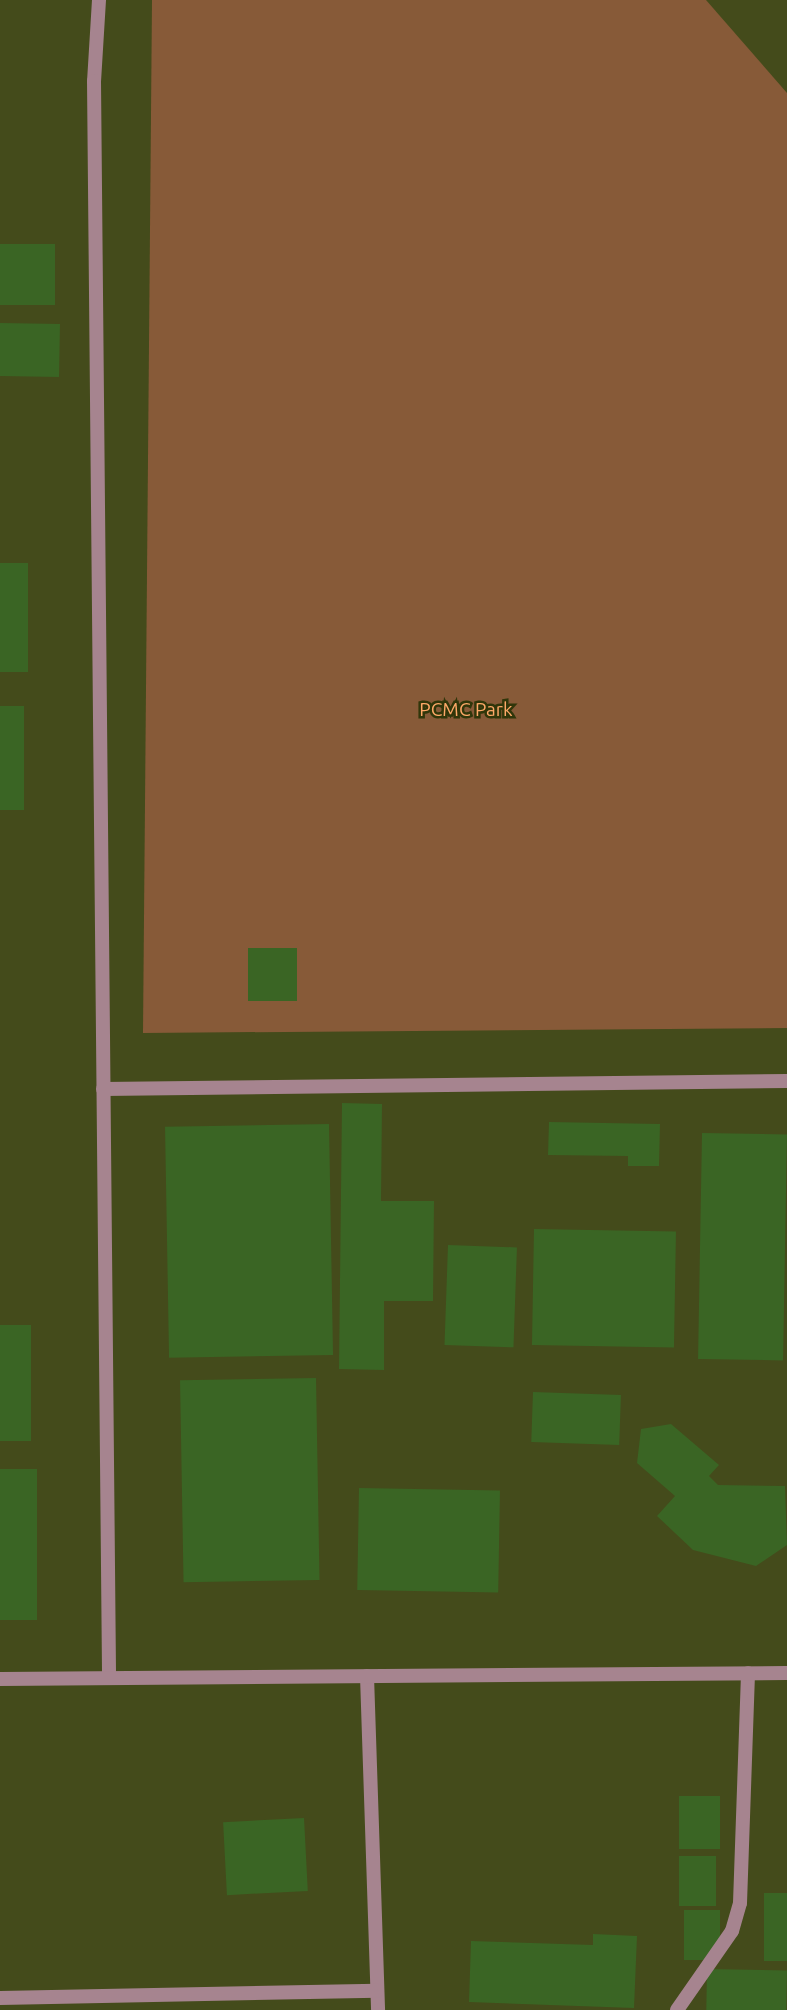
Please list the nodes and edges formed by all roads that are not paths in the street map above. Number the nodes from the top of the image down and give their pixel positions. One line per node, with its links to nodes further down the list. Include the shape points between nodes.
1 (99, 0): 3 (street, via 94,94)
2 (787, 1081): 3 (street)
3 (103, 1089): 7 (street)
4 (748, 1673): 5 (street); 6 (street); 12 (street, via 740,1903 732,1931)
5 (787, 1673)
6 (367, 1676): 7 (street); 9 (street)
7 (109, 1678): 8 (street)
8 (0, 1679)
9 (377, 1991): 10 (street); 11 (street)
10 (0, 1998)
11 (378, 2010)
12 (677, 2010)

